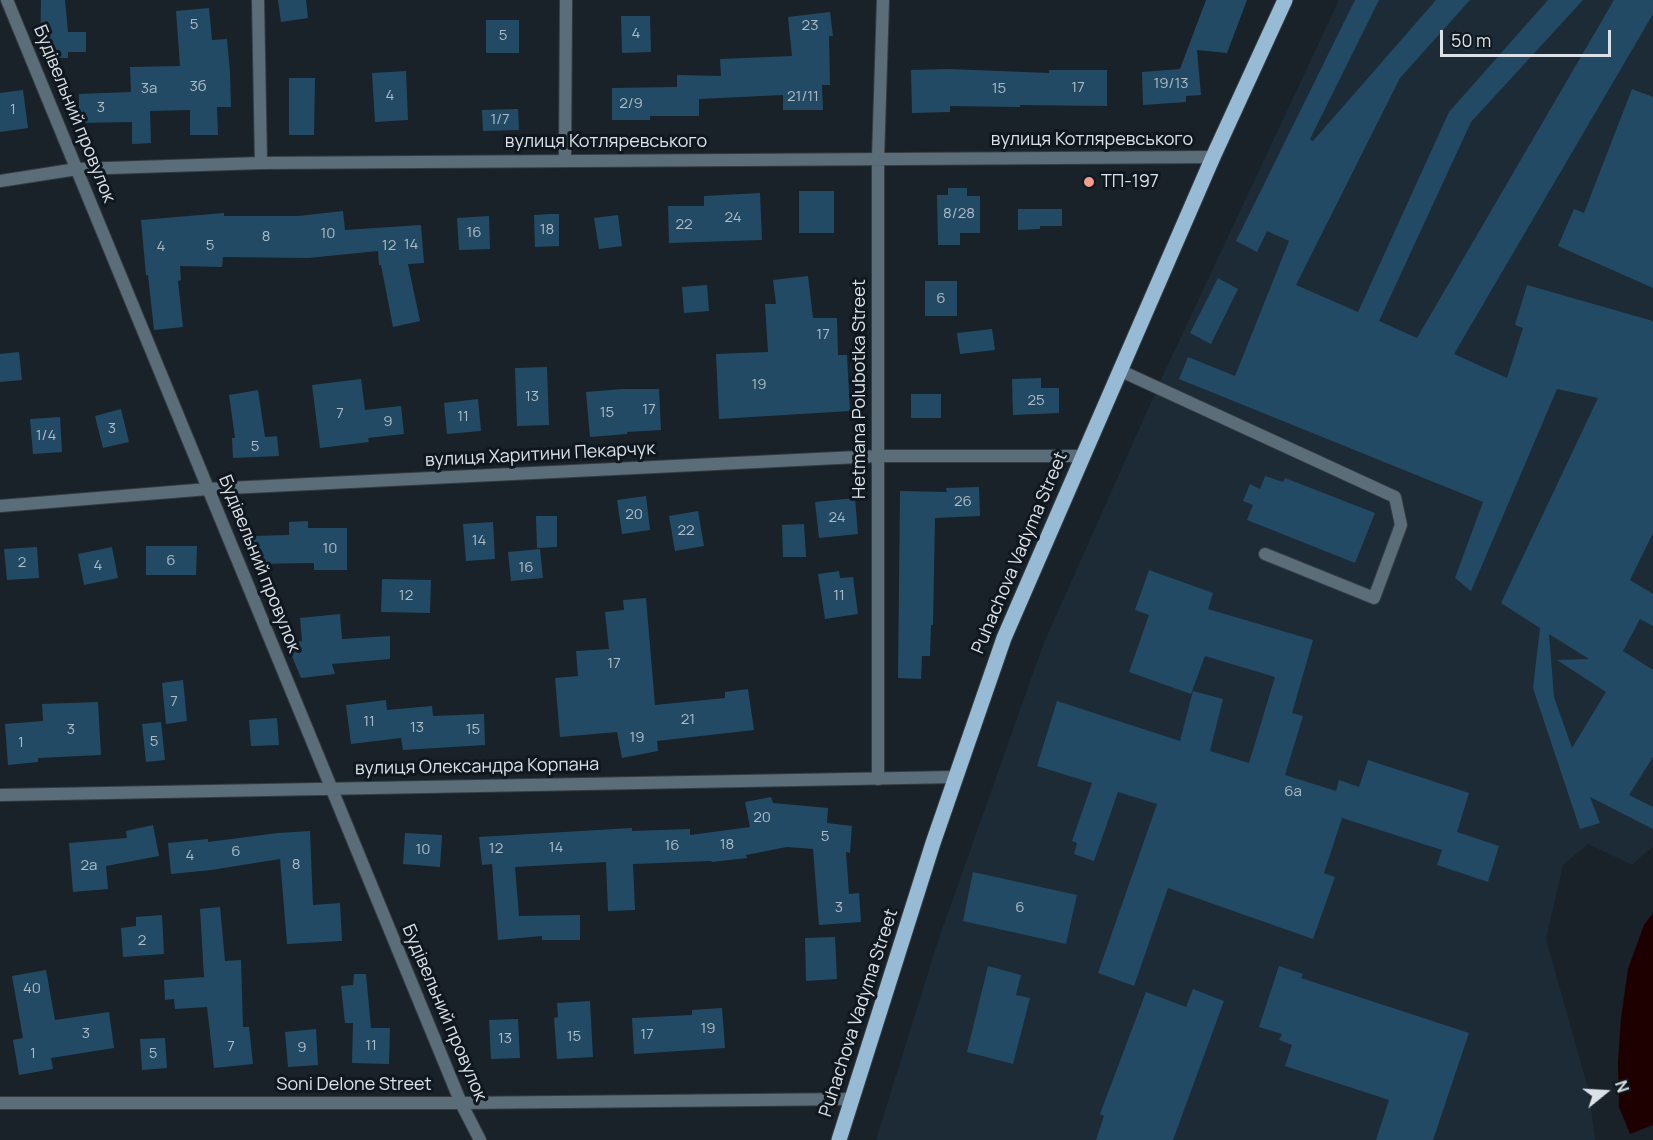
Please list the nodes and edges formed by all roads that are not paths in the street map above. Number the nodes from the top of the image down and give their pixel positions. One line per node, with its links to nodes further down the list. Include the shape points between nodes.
1 (7, 0): 10 (street, Будівельний провулок)
2 (258, 0): 9 (street)
3 (566, 0): 8 (street)
4 (883, 0): 7 (street, Hetmana Polubotka Street)
5 (1285, 0): 6 (main road, Puhachova Vadyma Street)
6 (1213, 157): 7 (street, вулиця Котляревського); 12 (main road, Puhachova Vadyma Street)
7 (878, 159): 8 (street, вулиця Котляревського); 13 (street, Hetmana Polubotka Street)
8 (565, 160): 9 (street, вулиця Котляревського)
9 (261, 164): 10 (street, вулиця Котляревського)
10 (76, 168): 11 (street, вулиця Котляревського); 15 (street, Будівельний провулок)
11 (0, 181)
12 (1119, 370): 14 (main road, Puhachova Vadyma Street); 17 (street, via 1395,497 1401,525 1374,598)
13 (878, 456): 14 (street, вулиця Харитини Пекарчук); 15 (street, вулиця Харитини Пекарчук); 19 (street, Hetmana Polubotka Street)
14 (1082, 456): 18 (main road, Puhachova Vadyma Street, via 1004,638)
15 (208, 489): 16 (street, вулиця Харитини Пекарчук); 20 (street, Будівельний провулок)
16 (0, 506)
17 (1265, 554)
18 (956, 777): 19 (street, вулиця Олександра Корпана); 22 (main road, Puhachova Vadyma Street)
19 (878, 779): 20 (street, вулиця Олександра Корпана)
20 (331, 788): 21 (street, вулиця Олександра Корпана); 24 (street, Будівельний провулок)
21 (0, 795)
22 (852, 1099): 24 (street, Soni Delone Street); 26 (main road, Puhachova Vadyma Street)
23 (0, 1103): 24 (street, Soni Delone Street)
24 (461, 1103): 25 (street, Будівельний провулок)
25 (480, 1140)
26 (839, 1140)

